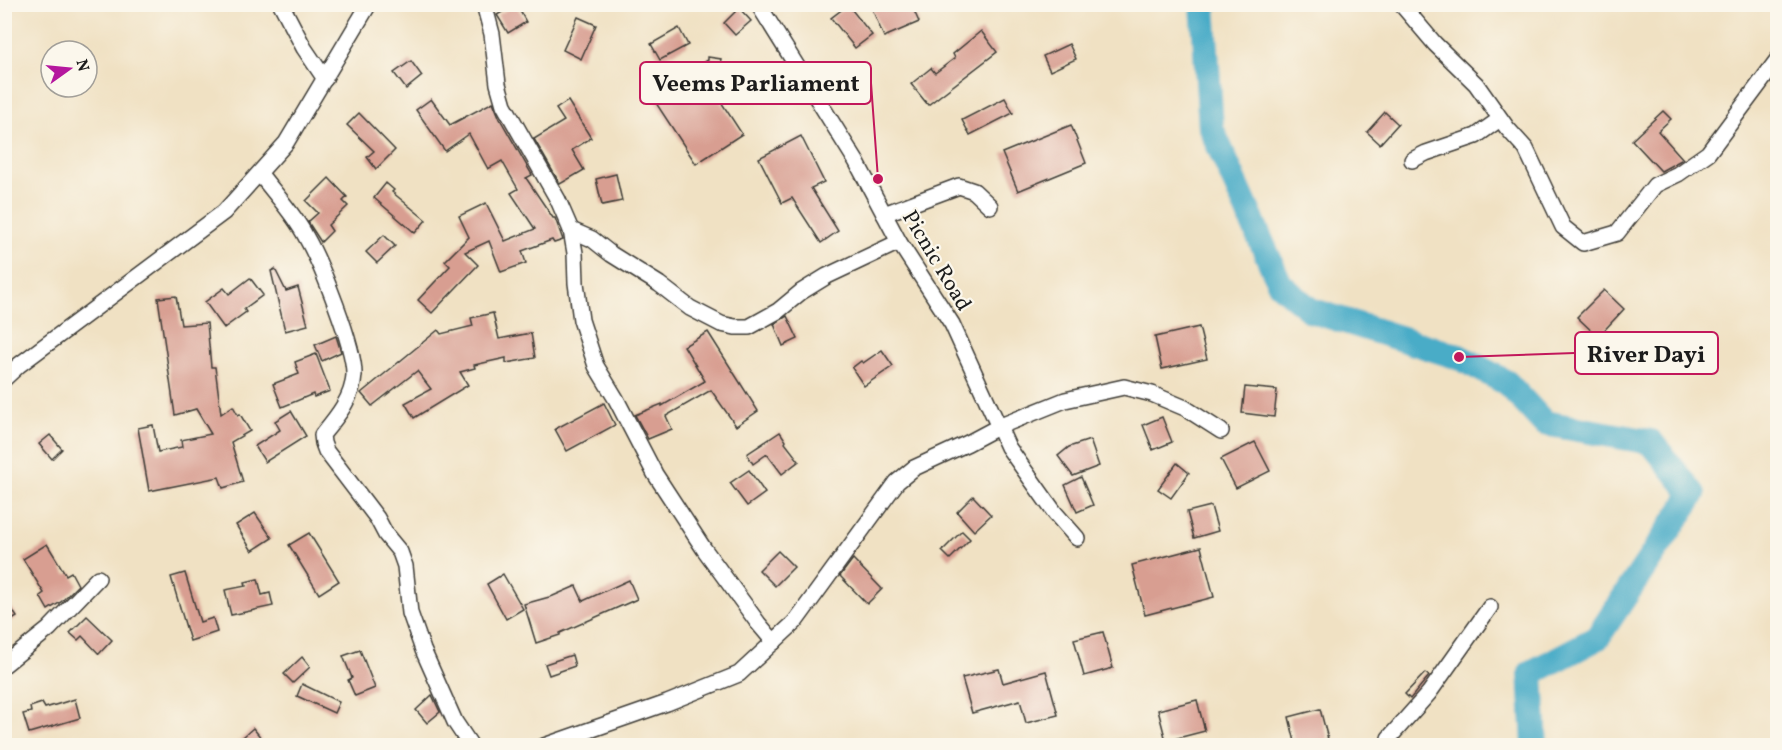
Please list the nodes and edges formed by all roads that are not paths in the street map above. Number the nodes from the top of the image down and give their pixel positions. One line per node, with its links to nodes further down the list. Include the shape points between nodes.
1 (281, 4): 7 (street)
2 (369, 4): 7 (street)
3 (484, 4): 13 (street, via 504,105)
4 (758, 4): 12 (street, Picnic Road, via 856,161)
5 (1401, 4): 8 (street, via 1476,84)
6 (1778, 59): 8 (street, via 1708,153 1655,185 1617,233 1583,243 1563,227 1526,148)
7 (325, 79): 10 (street, via 286,143)
8 (1500, 119): 9 (street, via 1476,136)
9 (1413, 160)
10 (260, 174): 15 (street, via 224,212); 23 (street, via 306,236 350,348 354,374 351,391 322,435 322,443 400,552 410,613 423,650 455,722)
11 (990, 206): 12 (street, via 974,191 959,186)
12 (884, 214): 14 (street, Picnic Road)
13 (571, 230): 14 (street, via 592,239 690,308 735,327 749,327 827,276); 21 (street, via 581,320 596,366 655,474 704,549)
14 (899, 242): 16 (street, Picnic Road, via 952,324)
15 (4, 379)
16 (998, 427): 17 (street, via 1065,400 1124,387 1185,408); 18 (street, Picnic Road, via 1008,447); 21 (street, via 914,468 897,482 795,622)
17 (1221, 431)
18 (1077, 538)
19 (98, 578): 22 (street, via 49,629)
20 (1490, 607): 25 (street, via 1429,693 1389,738)
21 (774, 642): 24 (street, via 739,674)
22 (4, 665)
23 (471, 746)
24 (544, 746)
25 (1388, 746)

